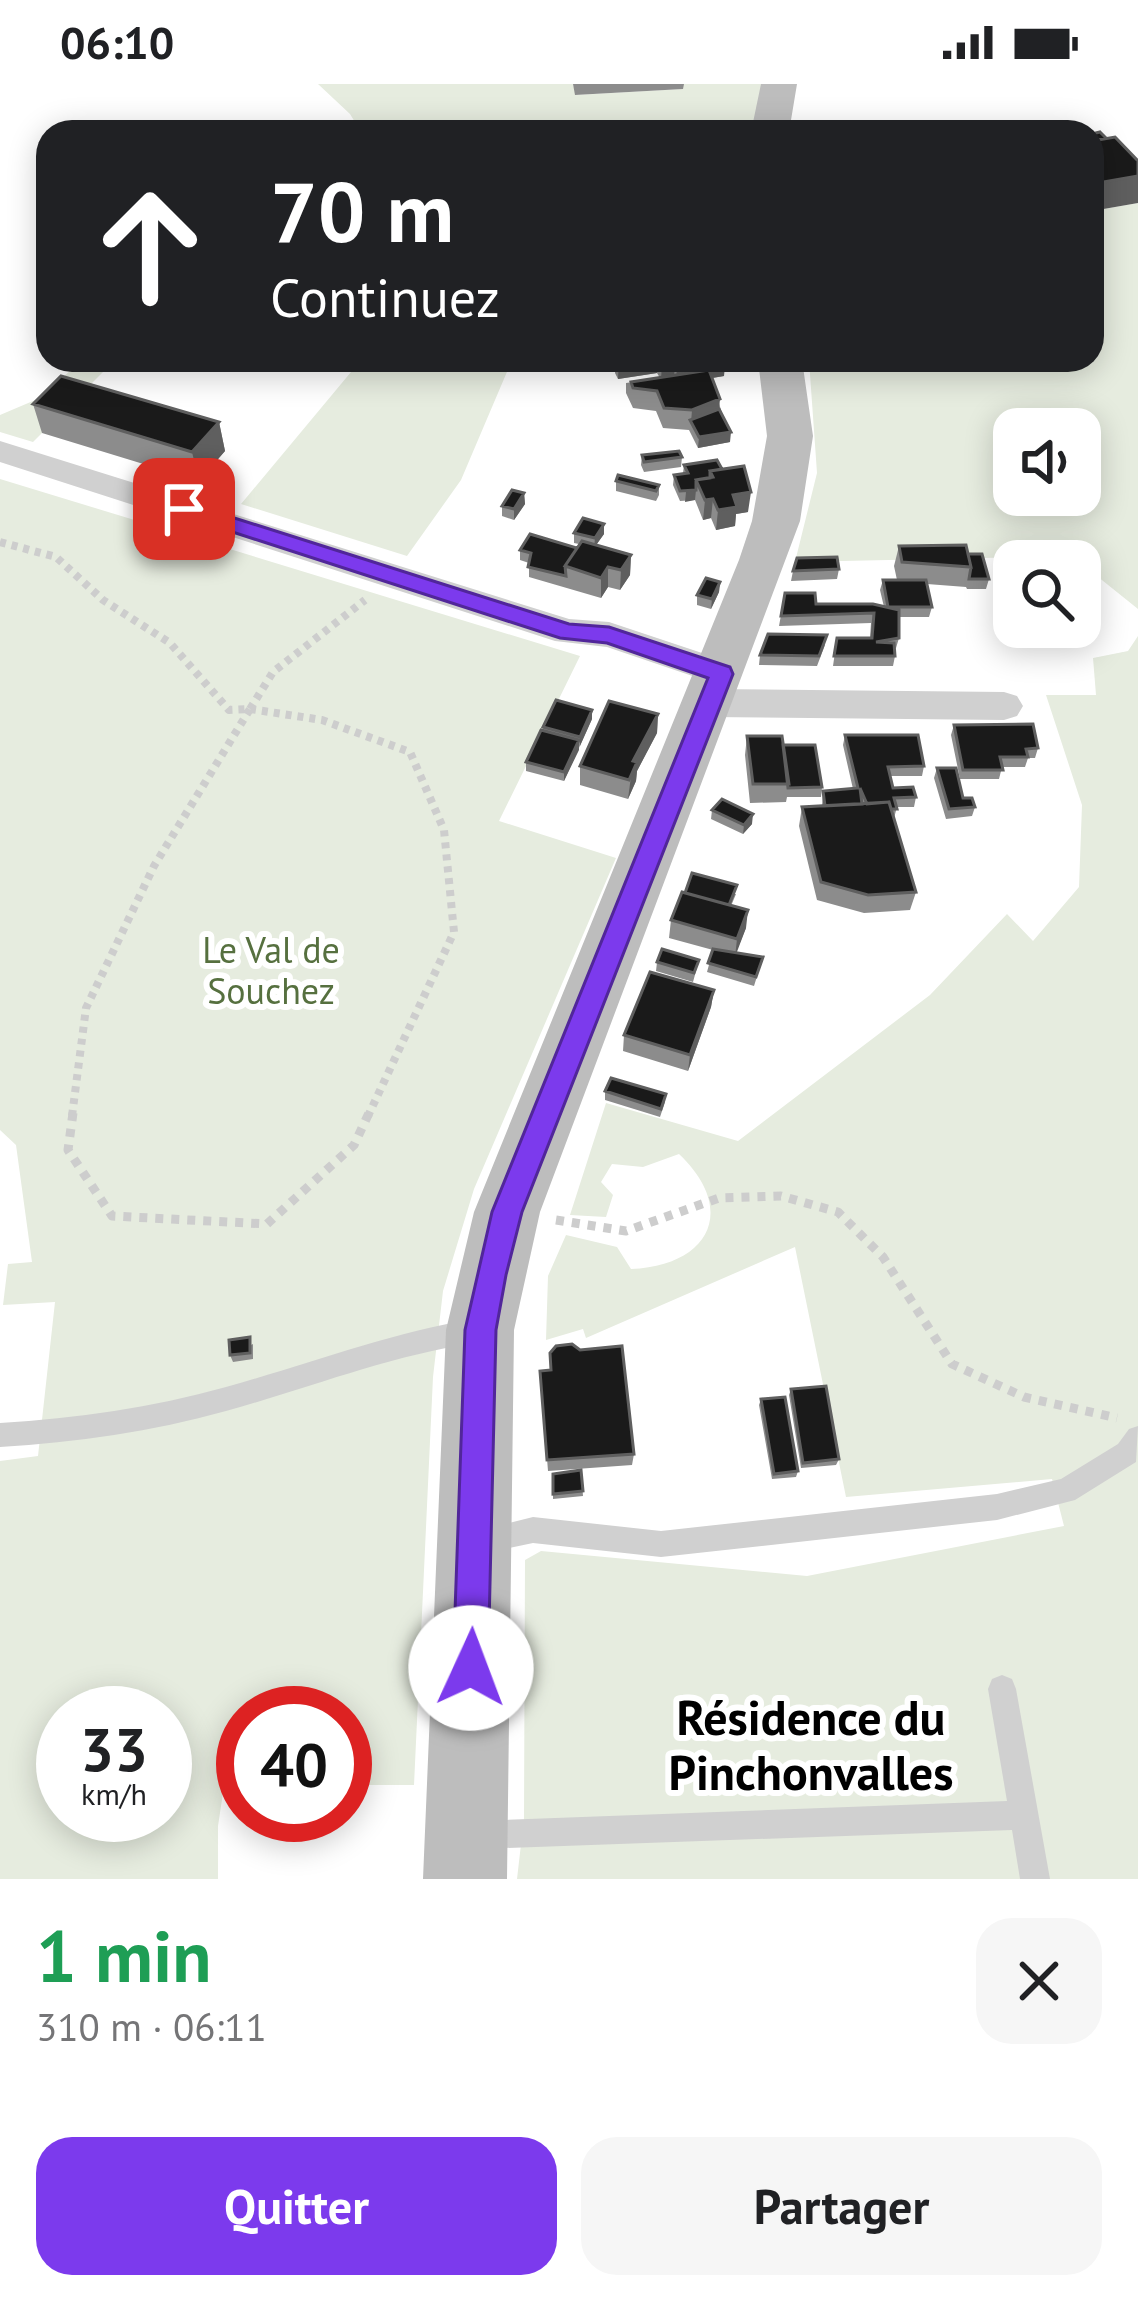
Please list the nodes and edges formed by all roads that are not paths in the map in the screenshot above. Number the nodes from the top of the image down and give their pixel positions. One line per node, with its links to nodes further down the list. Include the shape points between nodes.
1 (779, 84): 2 (street)
2 (772, 120)
3 (782, 372): 5 (street, via 790,436 776,521)
4 (0, 451): 5 (street, via 568,632 609,635)
5 (716, 688): 6 (street); 7 (street, via 507,1212)
6 (1004, 706)
7 (480, 1330): 9 (lane, via 421,1338 227,1400); 10 (street)
8 (1131, 1427): 10 (lane, via 1126,1453 1066,1491 997,1507 662,1544 533,1530)
9 (0, 1435)
10 (474, 1543): 13 (street)
11 (1002, 1689): 12 (lane)
12 (1024, 1815): 13 (lane); 14 (lane)
13 (466, 1857)
14 (1035, 1879)

